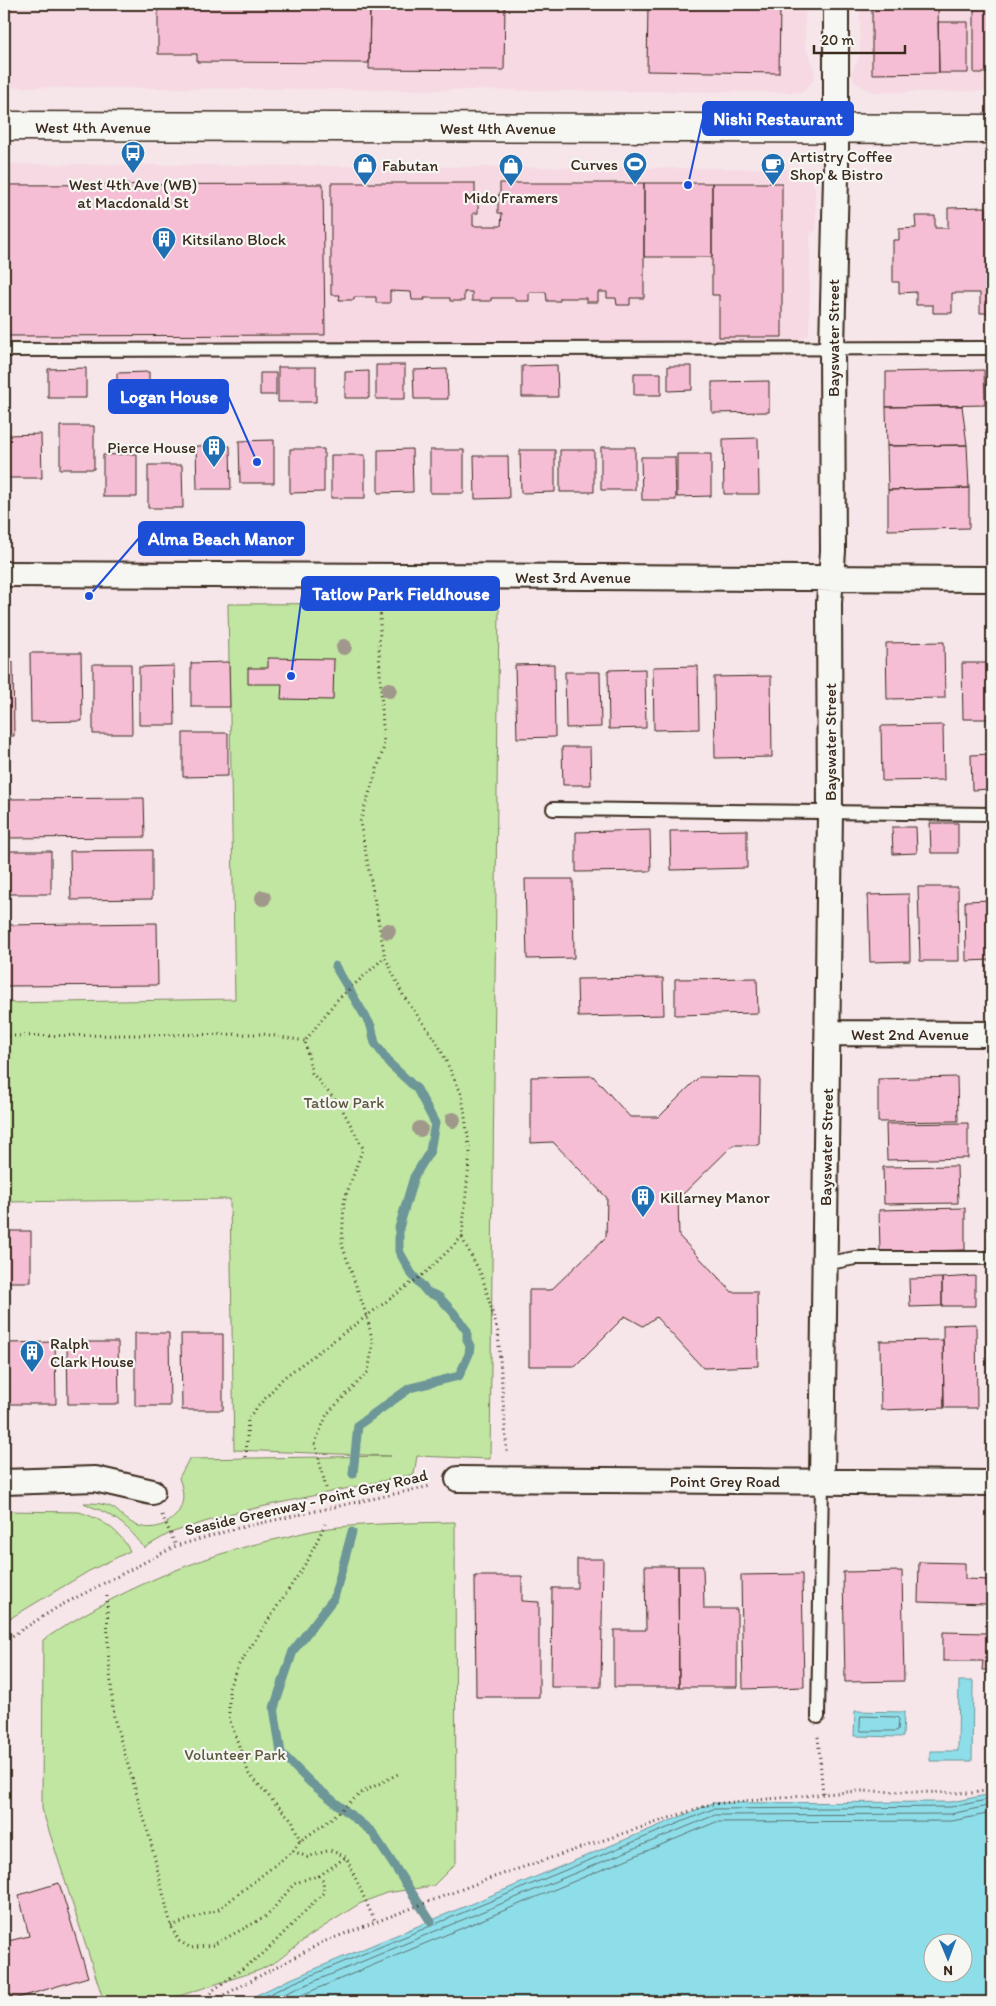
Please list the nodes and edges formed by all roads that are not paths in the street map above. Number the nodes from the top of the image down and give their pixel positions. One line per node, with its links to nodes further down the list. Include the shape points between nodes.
1 (836, 4): 3 (street, Bayswater Street)
2 (4, 126): 3 (main road, West 4th Avenue)
3 (836, 130): 4 (main road, West 4th Avenue); 5 (street, Bayswater Street)
4 (992, 130)
5 (832, 347): 6 (lane); 7 (lane); 9 (street, Bayswater Street)
6 (992, 348)
7 (4, 350)
8 (4, 574): 9 (street, West 3rd Avenue)
9 (831, 578): 10 (street, West 3rd Avenue); 12 (street, Bayswater Street)
10 (992, 580)
11 (553, 809): 12 (lane)
12 (830, 811): 13 (lane); 14 (street, Bayswater Street)
13 (992, 814)
14 (828, 1033): 15 (street, West 2nd Avenue); 17 (street, Bayswater Street)
15 (992, 1034)
16 (992, 1258): 17 (lane, via 855,1258)
17 (825, 1264): 19 (street, Bayswater Street)
18 (458, 1479): 19 (street, Point Grey Road)
19 (822, 1481): 21 (street, Point Grey Road); 23 (lane)
20 (4, 1482): 22 (street, via 95,1479)
21 (992, 1483)
22 (152, 1492)
23 (818, 1717)

